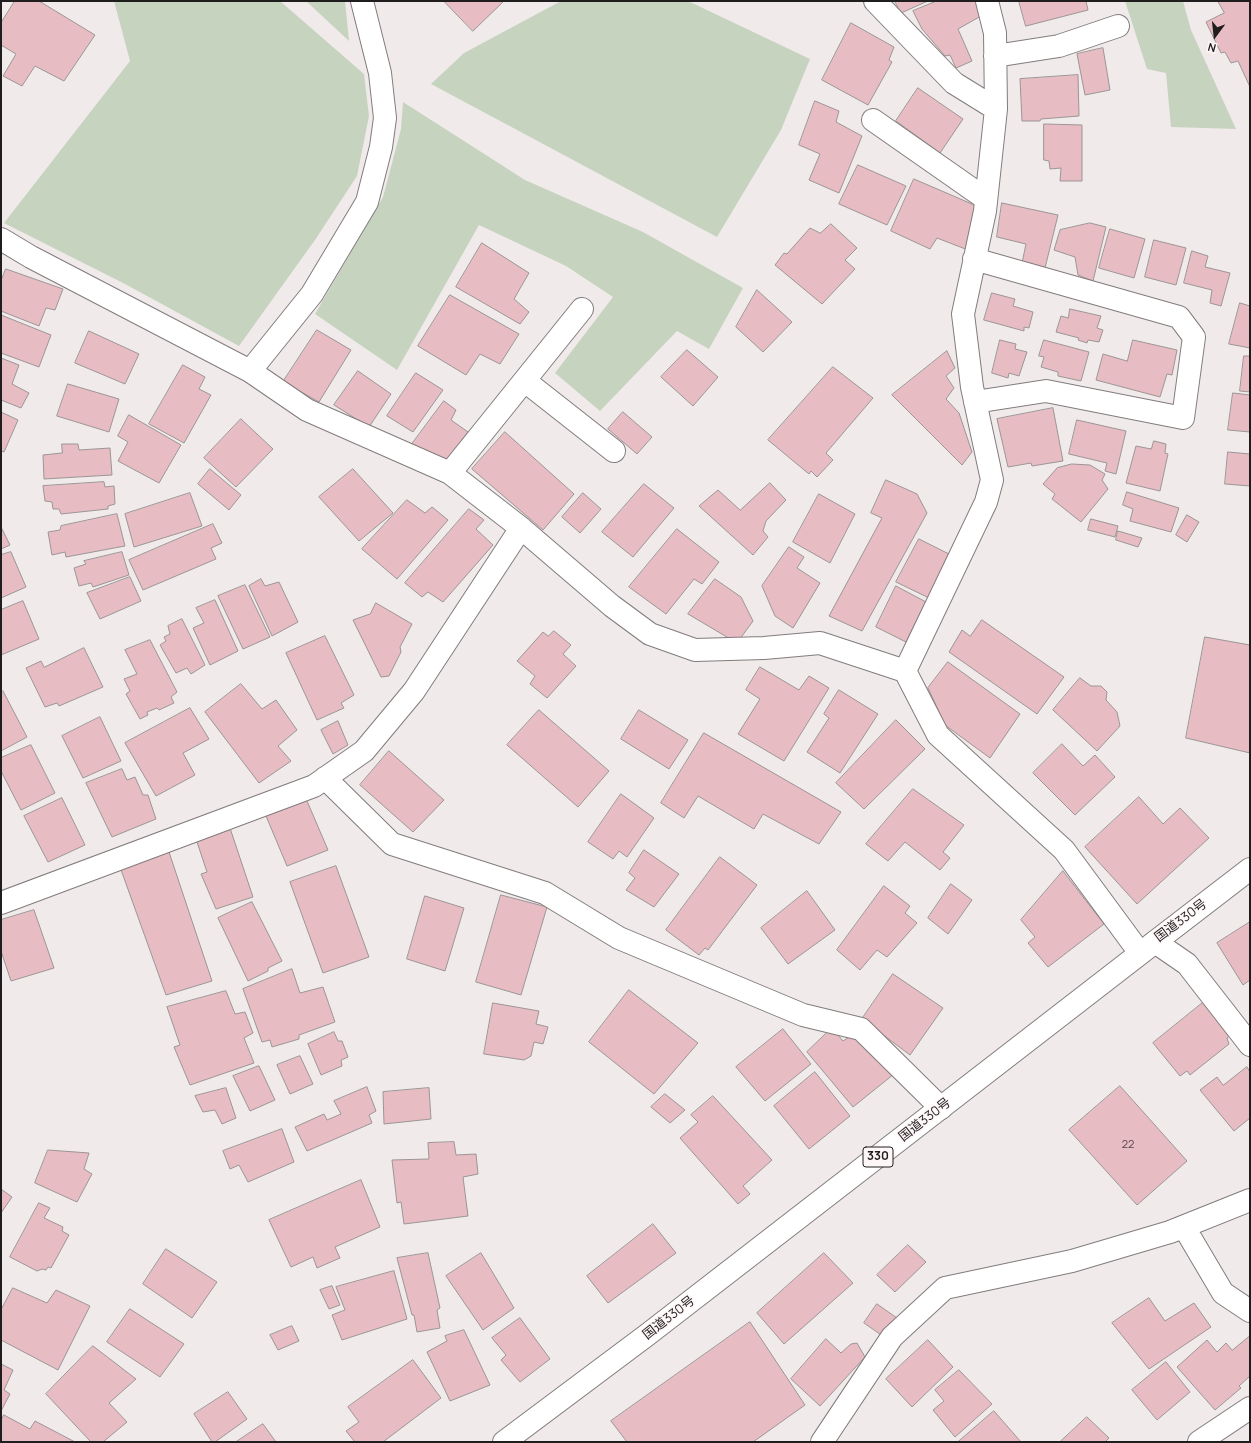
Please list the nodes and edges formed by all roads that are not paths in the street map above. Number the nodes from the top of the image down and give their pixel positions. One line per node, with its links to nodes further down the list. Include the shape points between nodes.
1 (362, 1): 12 (main road, via 380,73 385,118 381,147 367,202 312,294)
2 (875, 1): 6 (main road, via 954,83)
3 (987, 1): 5 (main road, via 995,33)
4 (1118, 26): 5 (main road, via 1059,46)
5 (995, 56): 6 (main road)
6 (996, 109): 8 (main road)
7 (873, 120): 8 (main road)
8 (986, 199): 10 (main road)
9 (1, 239): 12 (main road)
10 (974, 259): 14 (main road, via 963,314); 14 (main road, via 1179,317 1194,337 1182,418 1046,391)
11 (582, 309): 13 (main road)
12 (250, 371): 16 (main road, via 307,410)
13 (524, 381): 15 (main road); 16 (main road)
14 (975, 402): 18 (main road, via 992,480 986,502)
15 (614, 451)
16 (450, 473): 17 (main road)
17 (521, 528): 18 (main road, via 612,606 650,634 695,650 764,648 820,642); 19 (main road, via 414,691 364,751)
18 (905, 671): 22 (main road, via 938,735 1064,850)
19 (325, 778): 21 (main road, via 314,786); 24 (main road, via 392,844 545,893 619,938 803,1015 861,1029)
20 (1250, 869): 22 (main road, 国道330号 / 330)
21 (1, 903)
22 (1147, 947): 23 (main road, via 1187,964); 24 (main road, 国道330号 / 330)
23 (1250, 1045)
24 (941, 1108): 29 (main road, 国道330号 / 330)
25 (1250, 1200): 26 (main road)
26 (1184, 1227): 27 (main road, via 1223,1293); 30 (main road, via 1072,1261 945,1288 892,1338)
27 (1250, 1311)
28 (1250, 1408): 31 (main road)
29 (504, 1442)
30 (822, 1442)
31 (1199, 1442)

